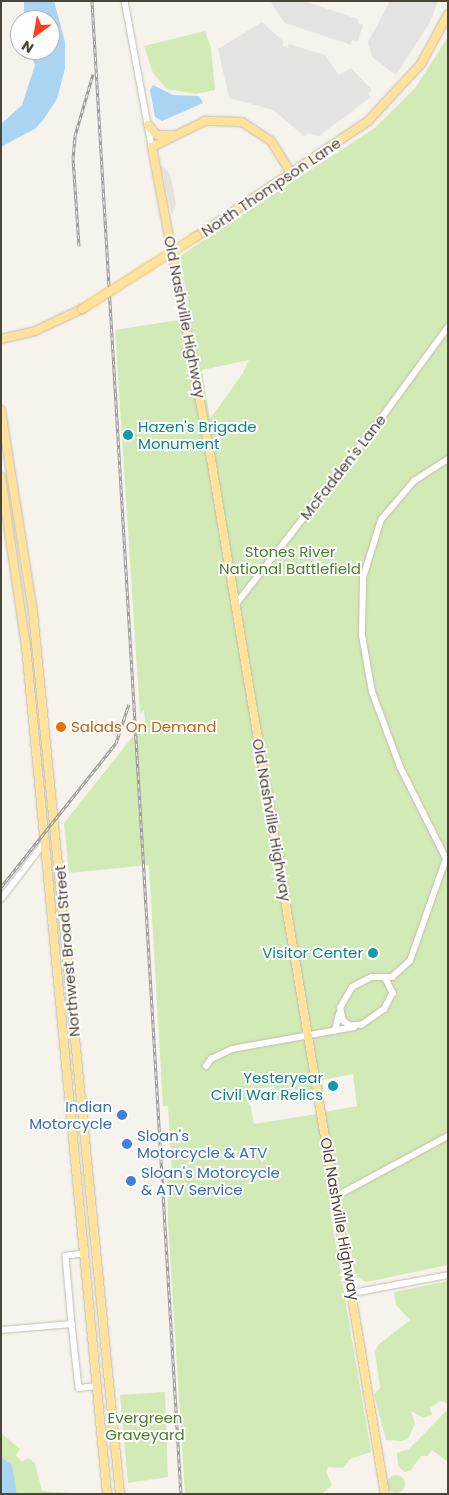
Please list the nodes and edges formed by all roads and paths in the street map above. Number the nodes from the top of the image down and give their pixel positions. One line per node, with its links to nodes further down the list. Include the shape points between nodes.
1 (125, 1): 3 (street)
2 (448, 14): 6 (main road, North Thompson Lane, via 420,64 384,106)
3 (148, 125): 4 (main road, via 157,134); 5 (street)
4 (177, 134): 5 (main road); 6 (main road, via 205,121 242,122 271,141)
5 (152, 147): 16 (main road, Old Nashville Highway)
6 (292, 173): 8 (main road, North Thompson Lane, bridge, via 82,309 35,331)
7 (448, 327): 16 (street, McFadden's Lane, via 377,424)
8 (1, 339)
9 (1, 410): 12 (main road, Northwest Broad Street)
10 (448, 459): 28 (street, via 414,481 381,520 363,578 362,636 372,692 397,759 446,859 412,956 402,970)
11 (1, 477): 13 (main road, Northwest Broad Street)
12 (15, 489): 13 (main road); 14 (main road, Northwest Broad Street)
13 (4, 492): 15 (main road, Northwest Broad Street)
14 (23, 537): 15 (main road); 17 (main road, Northwest Broad Street)
15 (12, 538): 18 (main road, Northwest Broad Street)
16 (236, 604): 32 (main road, Old Nashville Highway)
17 (33, 612): 18 (main road); 19 (main road, Northwest Broad Street)
18 (22, 613): 20 (main road, Northwest Broad Street)
19 (39, 676): 20 (main road); 21 (main road, Northwest Broad Street)
20 (29, 678): 22 (main road, Northwest Broad Street)
21 (49, 767): 22 (main road); 23 (main road, Northwest Broad Street)
22 (38, 768): 24 (main road, Northwest Broad Street)
23 (56, 840): 24 (main road); 26 (main road, Northwest Broad Street)
24 (45, 842): 25 (street); 27 (main road, Northwest Broad Street)
25 (1, 899)
26 (67, 949): 27 (main road); 33 (main road, Northwest Broad Street)
27 (55, 950): 34 (main road, Northwest Broad Street)
28 (386, 979): 29 (street, via 372,976 352,987); 30 (street, via 393,993 388,1005 369,1022)
29 (339, 1014): 30 (street); 31 (street)
30 (356, 1027): 31 (street)
31 (335, 1031): 32 (street)
32 (309, 1036): 35 (street, via 232,1049 211,1059); 39 (main road, Old Nashville Highway)
33 (77, 1062): 34 (main road); 37 (main road, Northwest Broad Street)
34 (66, 1063): 38 (main road, Northwest Broad Street)
35 (206, 1066)
36 (448, 1136): 39 (street)
37 (90, 1184): 38 (main road); 40 (main road, Northwest Broad Street)
38 (77, 1185): 41 (main road, Northwest Broad Street)
39 (337, 1196): 43 (main road, Old Nashville Highway)
40 (96, 1252): 41 (main road); 46 (main road, Northwest Broad Street)
41 (83, 1254): 44 (street, via 66,1256); 47 (main road, Northwest Broad Street)
42 (448, 1276): 43 (street)
43 (353, 1293): 50 (main road, Old Nashville Highway)
44 (72, 1324): 45 (street); 47 (street, via 79,1388)
45 (1, 1330)
46 (109, 1385): 47 (main road); 49 (main road, Northwest Broad Street)
47 (97, 1386): 48 (main road, Northwest Broad Street)
48 (107, 1494)
49 (120, 1494)
50 (385, 1494)

